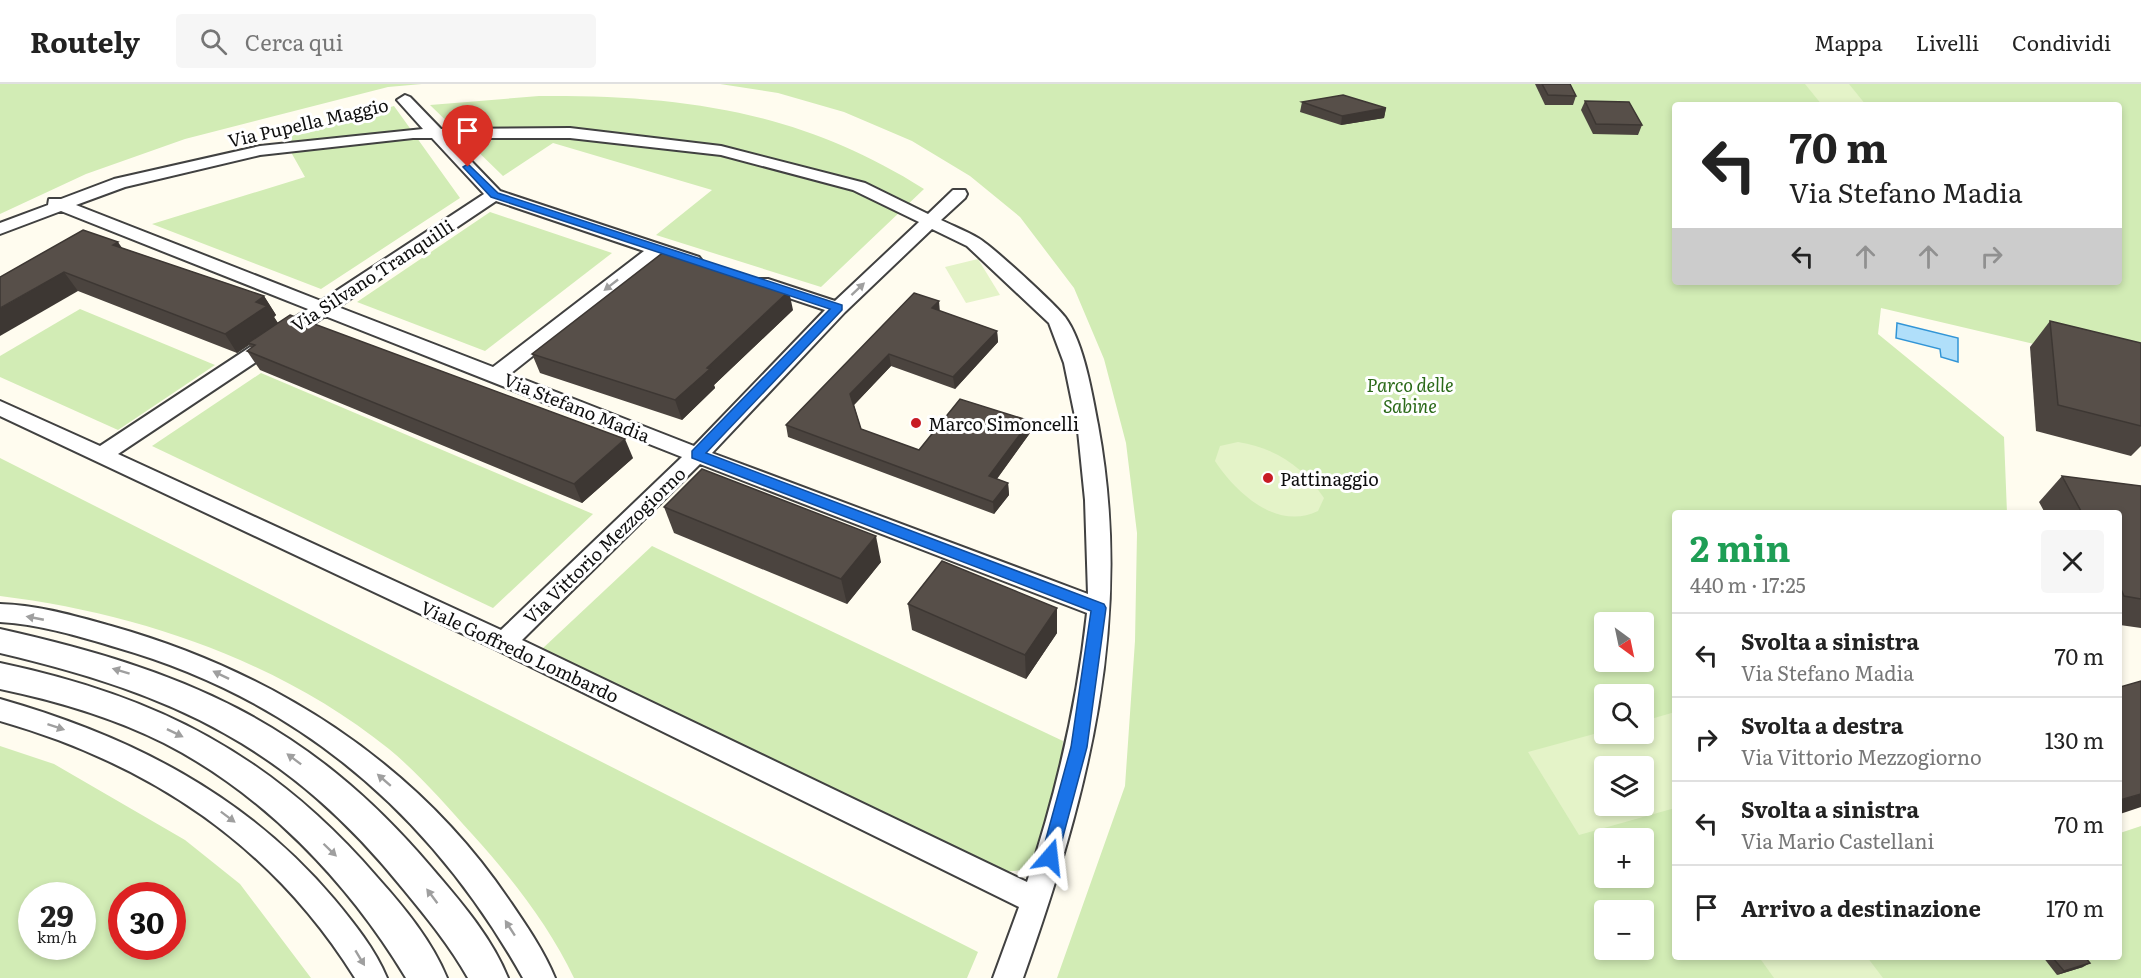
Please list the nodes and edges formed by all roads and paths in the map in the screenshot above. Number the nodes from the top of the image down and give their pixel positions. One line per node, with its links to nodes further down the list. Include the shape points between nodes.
1 (426, 97): 2 (street, Via Pupella Maggio)
2 (405, 100): 3 (street, Via Pupella Maggio); 5 (street)
3 (382, 104)
4 (251, 133): 6 (street, Via Pupella Maggio, via 162,160)
5 (494, 195): 9 (street); 13 (street, Via Silvano Tranquilli)
6 (55, 203): 8 (street, Via Pupella Maggio); 13 (street, Via Stefano Madia)
7 (975, 209): 14 (street, Via Vittorio Mezzogiorno, one-way to 7, via 953,189)
8 (0, 229)
9 (657, 249): 11 (street); 15 (street, one-way to 15)
10 (1018, 258): 19 (street, via 1059,323 1079,380 1094,465)
11 (705, 265)
12 (750, 279): 14 (street)
13 (322, 307): 15 (street, Via Stefano Madia); 18 (street, Via Silvano Tranquilli)
14 (838, 308): 17 (street, Via Vittorio Mezzogiorno)
15 (497, 374): 17 (street, Via Stefano Madia)
16 (0, 408): 18 (street, Viale Goffredo Lombardo)
17 (697, 455): 19 (street, Via Stefano Madia); 22 (street, Via Vittorio Mezzogiorno)
18 (100, 456): 22 (street, Viale Goffredo Lombardo)
19 (1099, 608): 25 (street, via 1075,765)
20 (0, 613): 29 (street, one-way to 20, via 482,886 444,838 370,768 293,711 201,665 143,643)
21 (0, 641): 28 (street, one-way to 21, via 455,927 378,830 334,789 280,748 159,684 76,658)
22 (504, 642): 25 (street, Viale Goffredo Lombardo)
23 (0, 676): 27 (street, one-way to 27, via 84,696 178,734 248,779 301,822 351,871)
24 (0, 710): 26 (street, one-way to 26, via 80,734 160,773 228,817 304,884 341,927)
25 (1036, 901): 30 (street)
26 (372, 978)
27 (428, 978)
28 (489, 978)
29 (540, 978)
30 (1008, 978)

